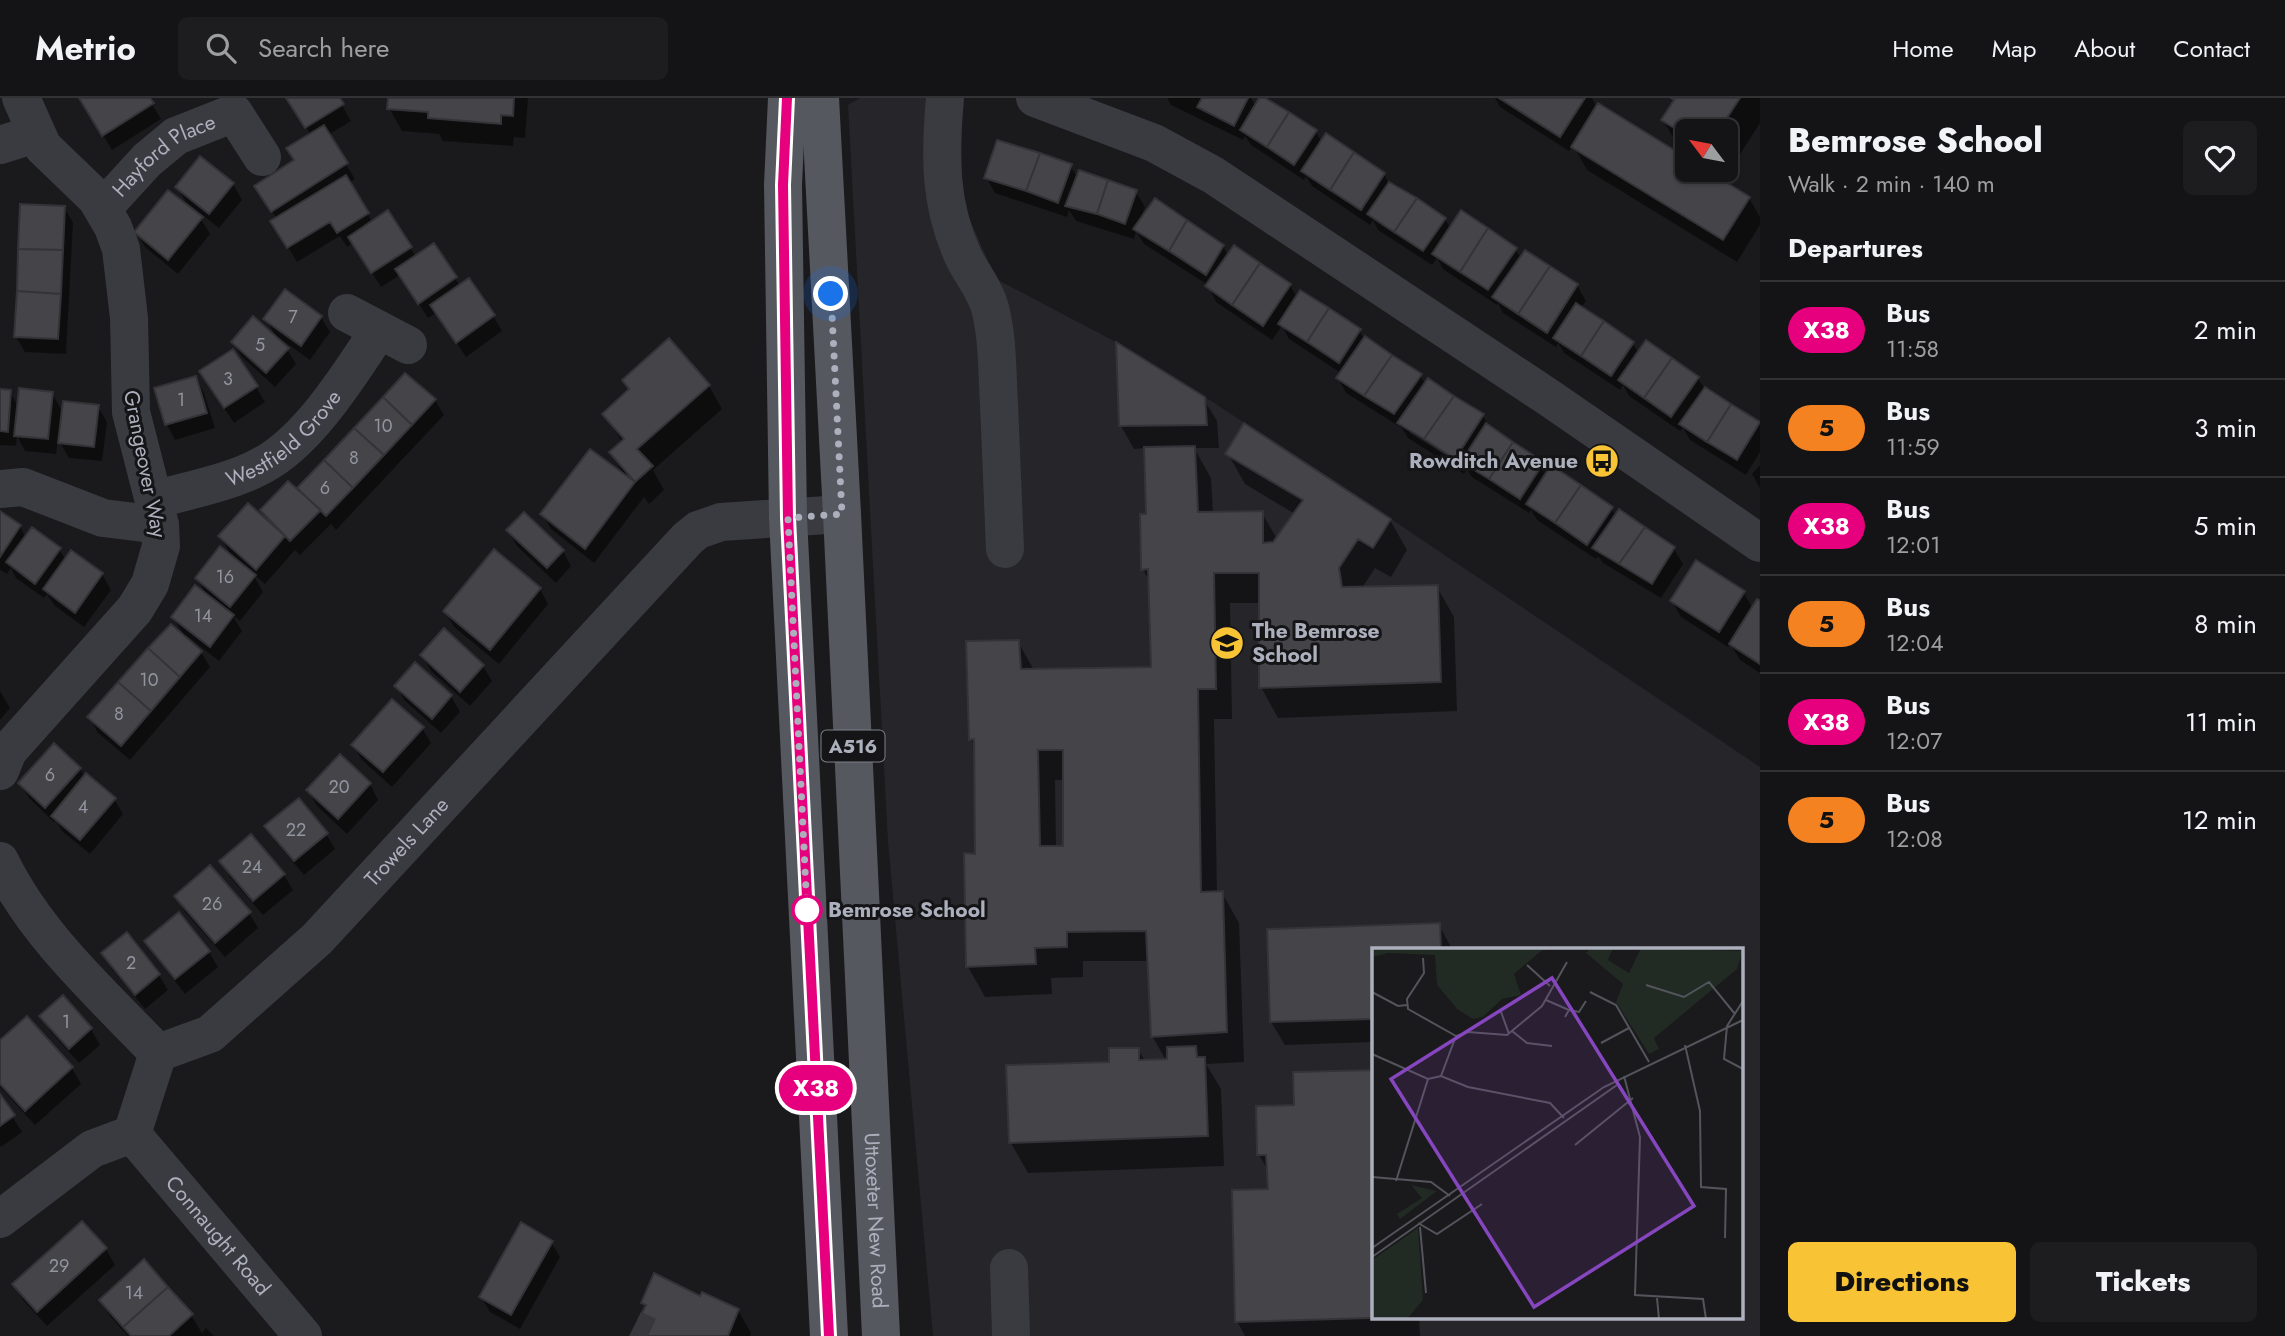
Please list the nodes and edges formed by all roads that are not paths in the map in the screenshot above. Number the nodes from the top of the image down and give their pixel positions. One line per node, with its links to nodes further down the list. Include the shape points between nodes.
1 (21, 98): 7 (street, Grangeover Way)
2 (788, 98): 14 (main road, A516, via 783,185)
3 (820, 98): 13 (main road, Uttoxeter New Road / A516)
4 (945, 98): 16 (street, via 943,190 960,248 990,308 996,346)
5 (1035, 98): 15 (street, via 1154,143 1213,175)
6 (246, 106): 8 (street, Hayford Place); 9 (street, Hayford Place, via 176,136)
7 (18, 139): 9 (street, Grangeover Way, via 43,148)
8 (262, 157)
9 (103, 208): 12 (street, Grangeover Way, via 121,249 129,318 131,412)
10 (378, 329): 12 (street, Westfield Grove, via 290,447 274,459)
11 (0, 489): 12 (street, via 23,487 103,518)
12 (157, 513): 17 (street, Grangeover Way, via 161,546 144,596 8,751)
13 (842, 514): 14 (street, Trowels Lane); 25 (main road, Uttoxeter New Road / A516)
14 (788, 518): 19 (street, Trowels Lane, via 721,522 688,538 317,939 210,1034); 24 (main road, A516)
15 (1760, 543)
16 (1005, 549)
17 (0, 771)
18 (0, 861): 19 (street, via 18,894 62,952)
19 (158, 1053): 20 (street)
20 (132, 1134): 21 (street, via 92,1149); 23 (street, Connaught Road)
21 (0, 1219)
22 (1009, 1268): 26 (street)
23 (303, 1336)
24 (829, 1336)
25 (880, 1336)
26 (1011, 1336)

